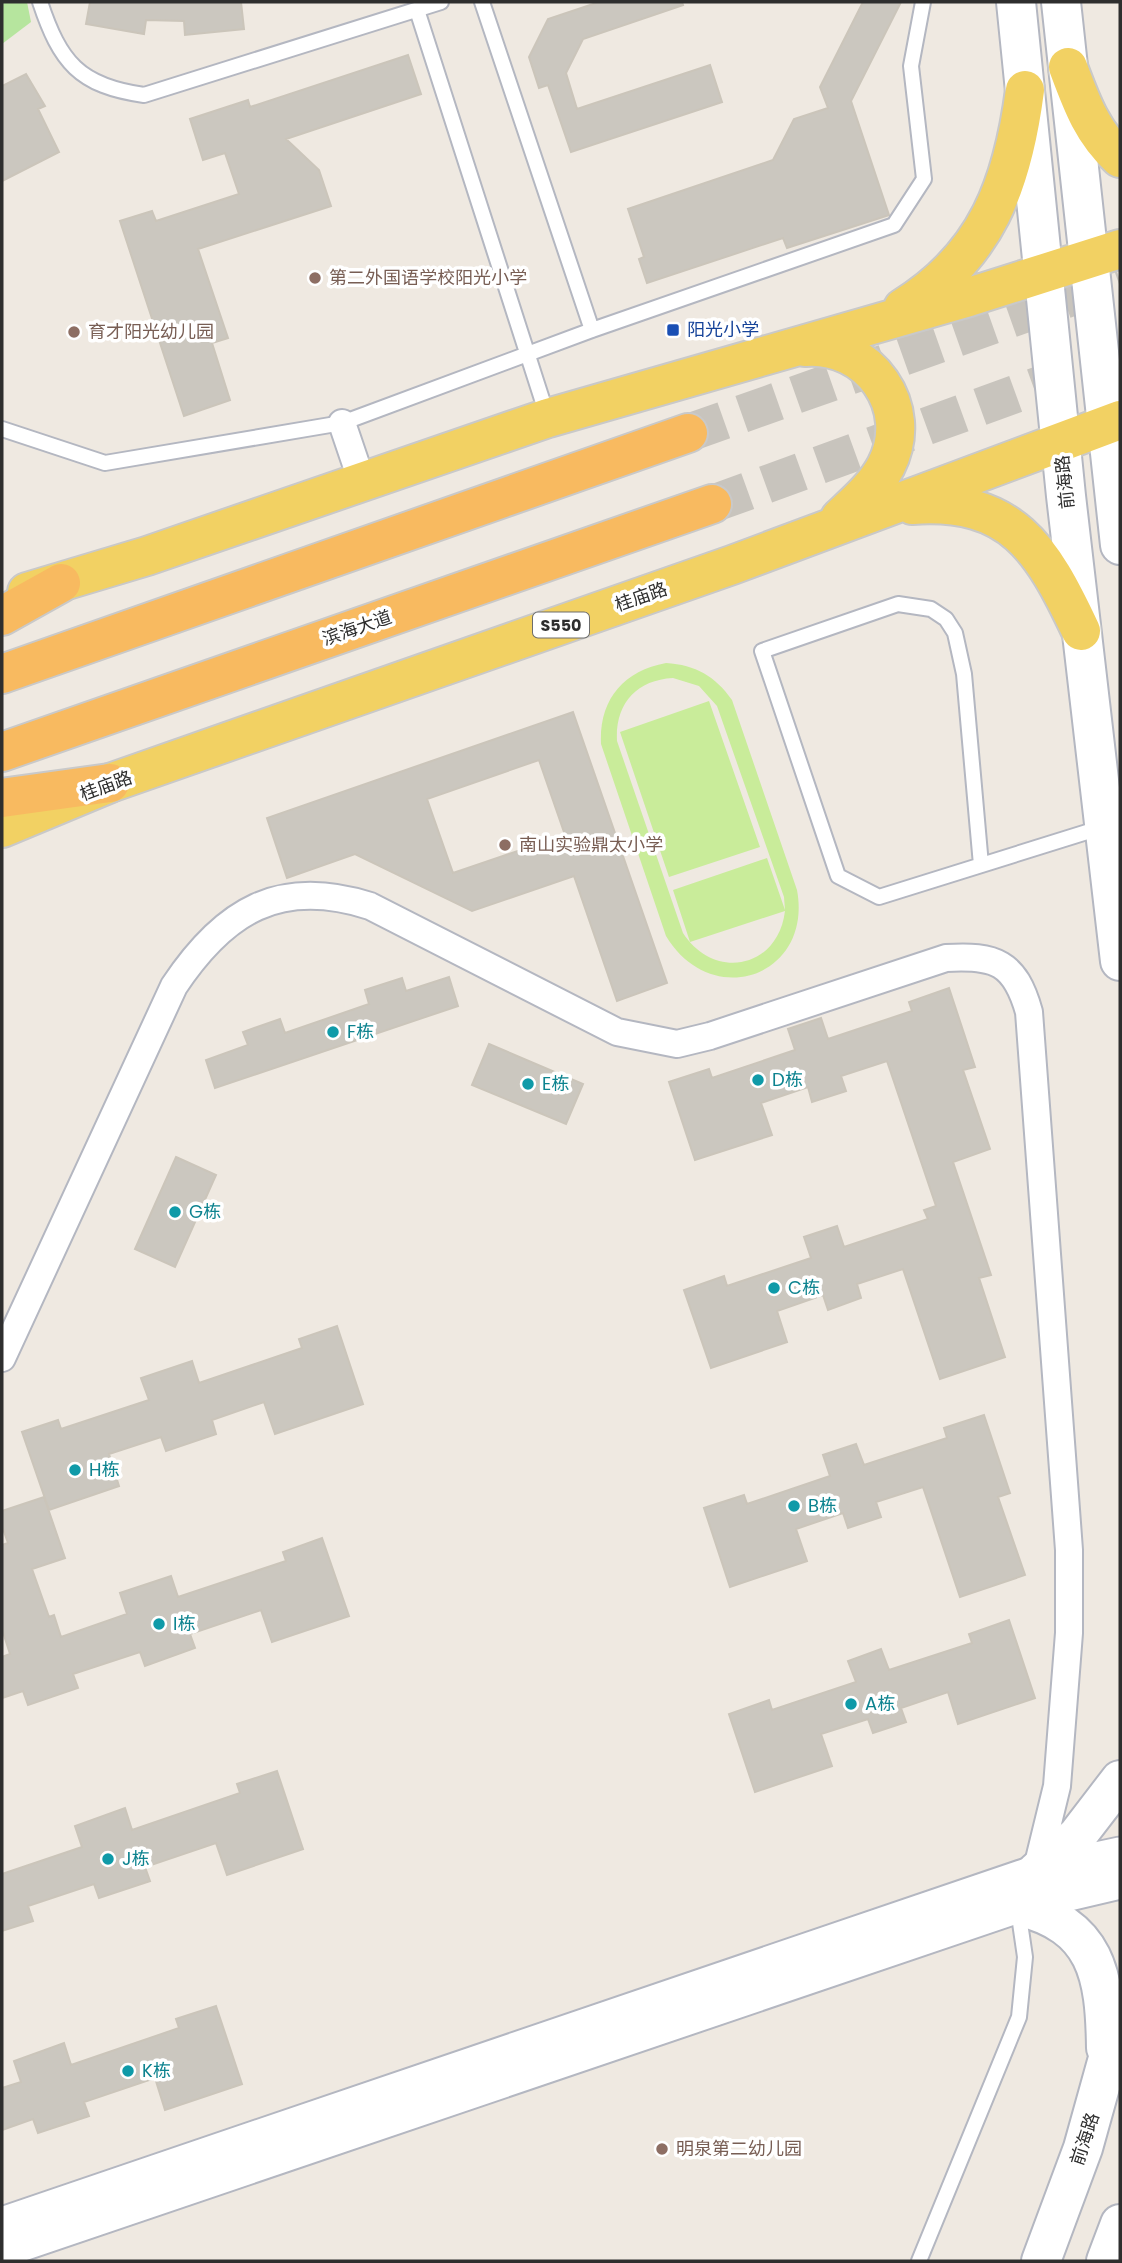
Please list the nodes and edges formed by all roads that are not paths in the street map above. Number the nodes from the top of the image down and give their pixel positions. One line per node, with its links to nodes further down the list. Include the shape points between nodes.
1 (40, 2): 7 (lane, via 52,39 68,62 90,80 116,91 144,95)
2 (442, 2): 7 (lane)
3 (482, 2): 14 (lane)
4 (923, 2): 14 (lane, via 911,66 924,179 894,225)
5 (1016, 2): 9 (main road, 前海路)
6 (1061, 2): 8 (main road)
7 (417, 10): 16 (lane)
8 (1068, 67): 10 (main road, via 1085,113 1102,142); 11 (main road)
9 (1025, 90): 12 (main road, 前海路); 13 (main road, via 1018,144 1004,189 985,226 934,288)
10 (1120, 158)
11 (1104, 254): 12 (main road); 18 (main road)
12 (1043, 274): 13 (main road); 22 (main road, 前海路)
13 (863, 327): 15 (main road)
14 (592, 330): 16 (lane)
15 (783, 349): 17 (main road); 26 (main road, via 820,346 849,353 867,364 891,400 895,441 886,467)
16 (527, 354): 17 (lane); 19 (lane)
17 (548, 418): 23 (main road)
18 (1113, 422): 22 (main road, 桂庙路 / S550); 27 (main road)
19 (342, 423): 20 (lane, via 105,463); 23 (street)
20 (2, 429)
21 (688, 433): 32 (highway)
22 (1060, 443): 25 (main road, 桂庙路 / S550); 31 (main road, 前海路)
23 (362, 482): 28 (main road)
24 (712, 503): 33 (highway, 滨海大道)
25 (868, 512): 26 (main road, 桂庙路 / S550); 31 (main road, via 937,504 963,506 1006,522 1035,551)
26 (833, 525): 34 (main road, 桂庙路 / S550, via 732,565)
27 (1120, 545)
28 (61, 583): 29 (main road); 30 (highway)
29 (2, 599)
30 (2, 616)
31 (1082, 631): 36 (main road, 前海路)
32 (2, 674)
33 (2, 752)
34 (110, 783): 35 (highway); 37 (main road, 桂庙路 / S550)
35 (2, 798)
36 (1104, 827): 38 (lane); 39 (main road, 前海路)
37 (2, 828)
38 (981, 866): 38 (lane, via 964,674 955,633 946,620 931,609 898,604 762,651 838,876 879,897)
39 (1120, 961)
40 (2, 1358): 43 (street, via 174,986 200,951 239,914 303,895 340,897 370,906 617,1032 677,1044 946,958 976,956 1000,962 1022,985 1030,1012 1069,1550 1069,1633 1057,1786)
41 (1120, 1780): 43 (main road, via 1077,1836)
42 (1120, 1854): 43 (street)
43 (1036, 1872): 48 (street)
44 (1120, 1882): 45 (street)
45 (1018, 1906): 47 (main road, via 1059,1920 1094,1960 1105,1999); 50 (street); 51 (lane, via 1025,1957 1018,2017)
46 (1120, 2015): 47 (main road, 前海路)
47 (1106, 2073): 52 (main road, 前海路)
48 (2, 2224)
49 (1120, 2224): 53 (main road)
50 (2, 2252)
51 (919, 2261)
52 (1041, 2261)
53 (1106, 2261)

